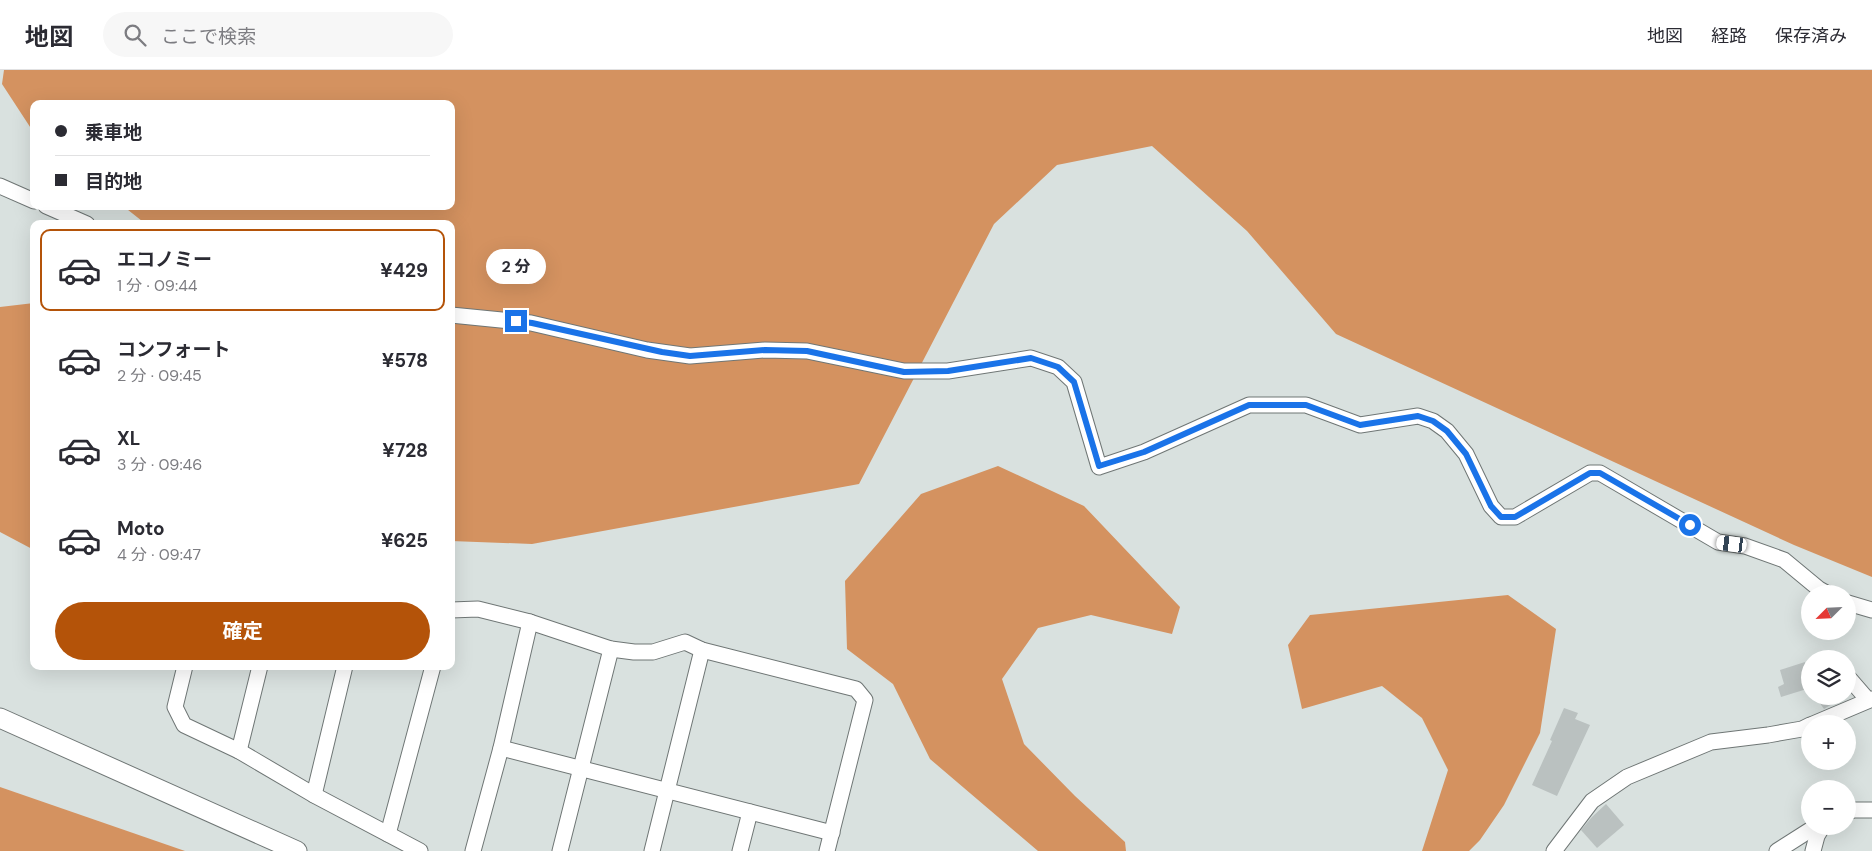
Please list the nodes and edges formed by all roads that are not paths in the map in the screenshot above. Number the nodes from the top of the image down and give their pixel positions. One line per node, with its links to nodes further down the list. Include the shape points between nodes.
1 (0, 186): 2 (street)
2 (30, 199)
3 (55, 210): 4 (street)
4 (78, 220)
5 (455, 315): 6 (street, via 532,323 647,350 690,356 765,350 807,351 904,372 948,371 1031,358 1058,367 1074,382 1099,466 1144,452 1249,405 1306,405 1360,425 1418,416 1447,431 1466,454 1491,506 1501,517 1515,517 1590,473 1600,473 1718,542 1745,546 1784,560)
6 (1814, 585)
7 (1856, 605): 9 (street)
8 (455, 610): 10 (street, via 478,609)
9 (1872, 610)
10 (530, 622): 11 (street); 22 (street)
11 (611, 649): 12 (street, via 653,652 684,642); 24 (street)
12 (702, 650): 25 (street); 32 (street, via 856,688 865,700)
13 (184, 670): 23 (street, via 175,707 184,725)
14 (259, 670): 23 (street)
15 (344, 670): 26 (street)
16 (432, 670): 33 (street)
17 (1856, 685): 18 (street)
18 (1870, 700): 19 (street)
19 (1835, 715)
20 (0, 718): 36 (street)
21 (1801, 729): 43 (street, via 1711,742 1627,777 1592,801)
22 (501, 748): 24 (street); 38 (street)
23 (239, 752): 26 (street)
24 (580, 769): 25 (street); 39 (street)
25 (667, 790): 31 (street); 40 (street)
26 (314, 795): 33 (street)
27 (1872, 800): 28 (street)
28 (1856, 802)
29 (1856, 810): 30 (street)
30 (1872, 810)
31 (750, 812): 32 (street); 41 (street)
32 (832, 833): 42 (street)
33 (388, 834): 37 (street)
34 (1802, 835): 44 (street)
35 (1818, 835): 45 (street)
36 (297, 851)
37 (420, 851)
38 (473, 851)
39 (560, 851)
40 (652, 851)
41 (740, 851)
42 (827, 851)
43 (1554, 851)
44 (1777, 851)
45 (1813, 851)

